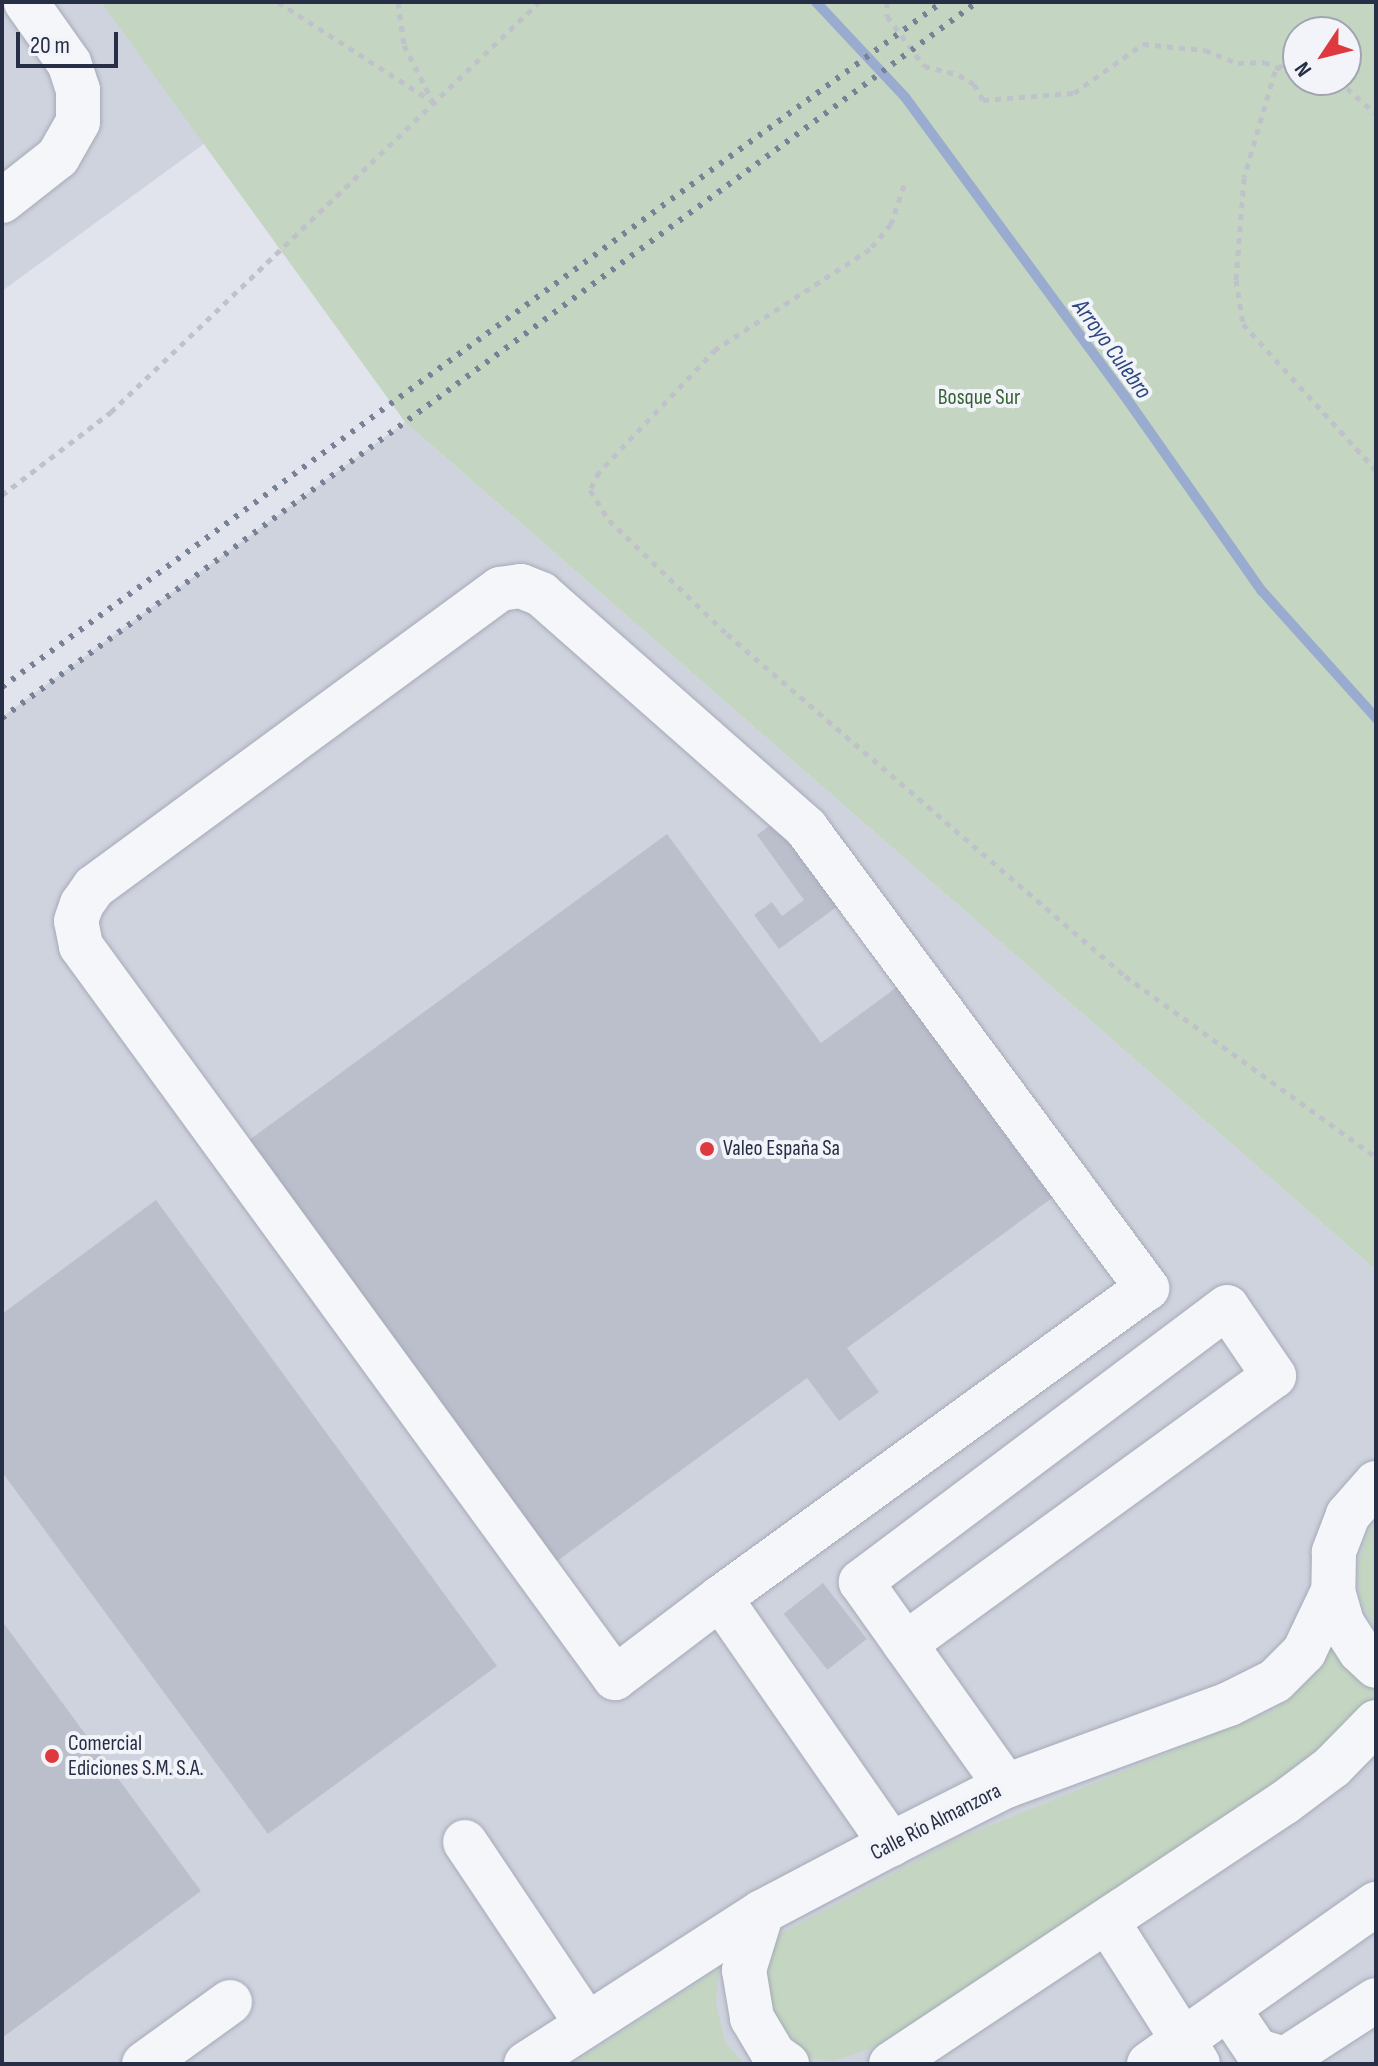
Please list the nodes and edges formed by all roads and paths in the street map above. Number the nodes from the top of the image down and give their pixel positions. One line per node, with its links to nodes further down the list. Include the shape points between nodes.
1 (26, 2): 12 (street, via 69,63 78,90 78,122 58,157)
2 (278, 2): 9 (path)
3 (398, 2): 9 (path, via 404,45)
4 (539, 2): 9 (path)
5 (887, 2): 7 (path, via 887,16 924,66 959,75 974,84 983,100 1074,93 1143,44 1205,50 1238,63 1264,62)
6 (1282, 65): 7 (path)
7 (1279, 68): 13 (path, via 1244,178 1239,211 1236,280 1243,324)
8 (1356, 96): 10 (path)
9 (433, 102): 14 (path, via 111,412)
10 (1376, 114)
11 (904, 185): 15 (path, via 891,224 870,249 716,349 599,472 590,490 609,520 727,634 1125,976)
12 (2, 201)
13 (1376, 470)
14 (2, 495)
15 (1376, 1157)
16 (1376, 1483): 17 (street, via 1348,1515 1334,1552)
17 (1333, 1591): 20 (street, via 1342,1623); 22 (street, Calle Río Almanzora, via 1304,1652 1275,1681 1229,1704)
18 (720, 1598): 18 (street, via 1147,1288 806,828 541,594 521,586 500,589 94,887 76,921 81,946 615,1678); 24 (street)
19 (905, 1644): 19 (street, via 1274,1376 1227,1307 861,1582); 22 (street)
20 (1376, 1666)
21 (1376, 1722): 27 (street, via 1332,1767 1284,1803)
22 (1006, 1786): 24 (street, Calle Río Almanzora)
23 (465, 1842): 31 (street)
24 (891, 1844): 26 (street, Calle Río Almanzora)
25 (1376, 1904): 30 (street)
26 (762, 1912): 31 (street, Calle Río Almanzora); 35 (street, via 744,1970 752,2018 774,2055)
27 (1107, 1921): 32 (street); 36 (street)
28 (1376, 2000): 30 (street, via 1285,2059 1257,2051)
29 (230, 2002): 33 (street)
30 (1228, 2008): 32 (street)
31 (587, 2024): 34 (street, Calle Río Almanzora)
32 (1177, 2056)
33 (168, 2057)
34 (526, 2064)
35 (787, 2064)
36 (891, 2064)
37 (1127, 2064): 38 (street)
38 (1133, 2064)

